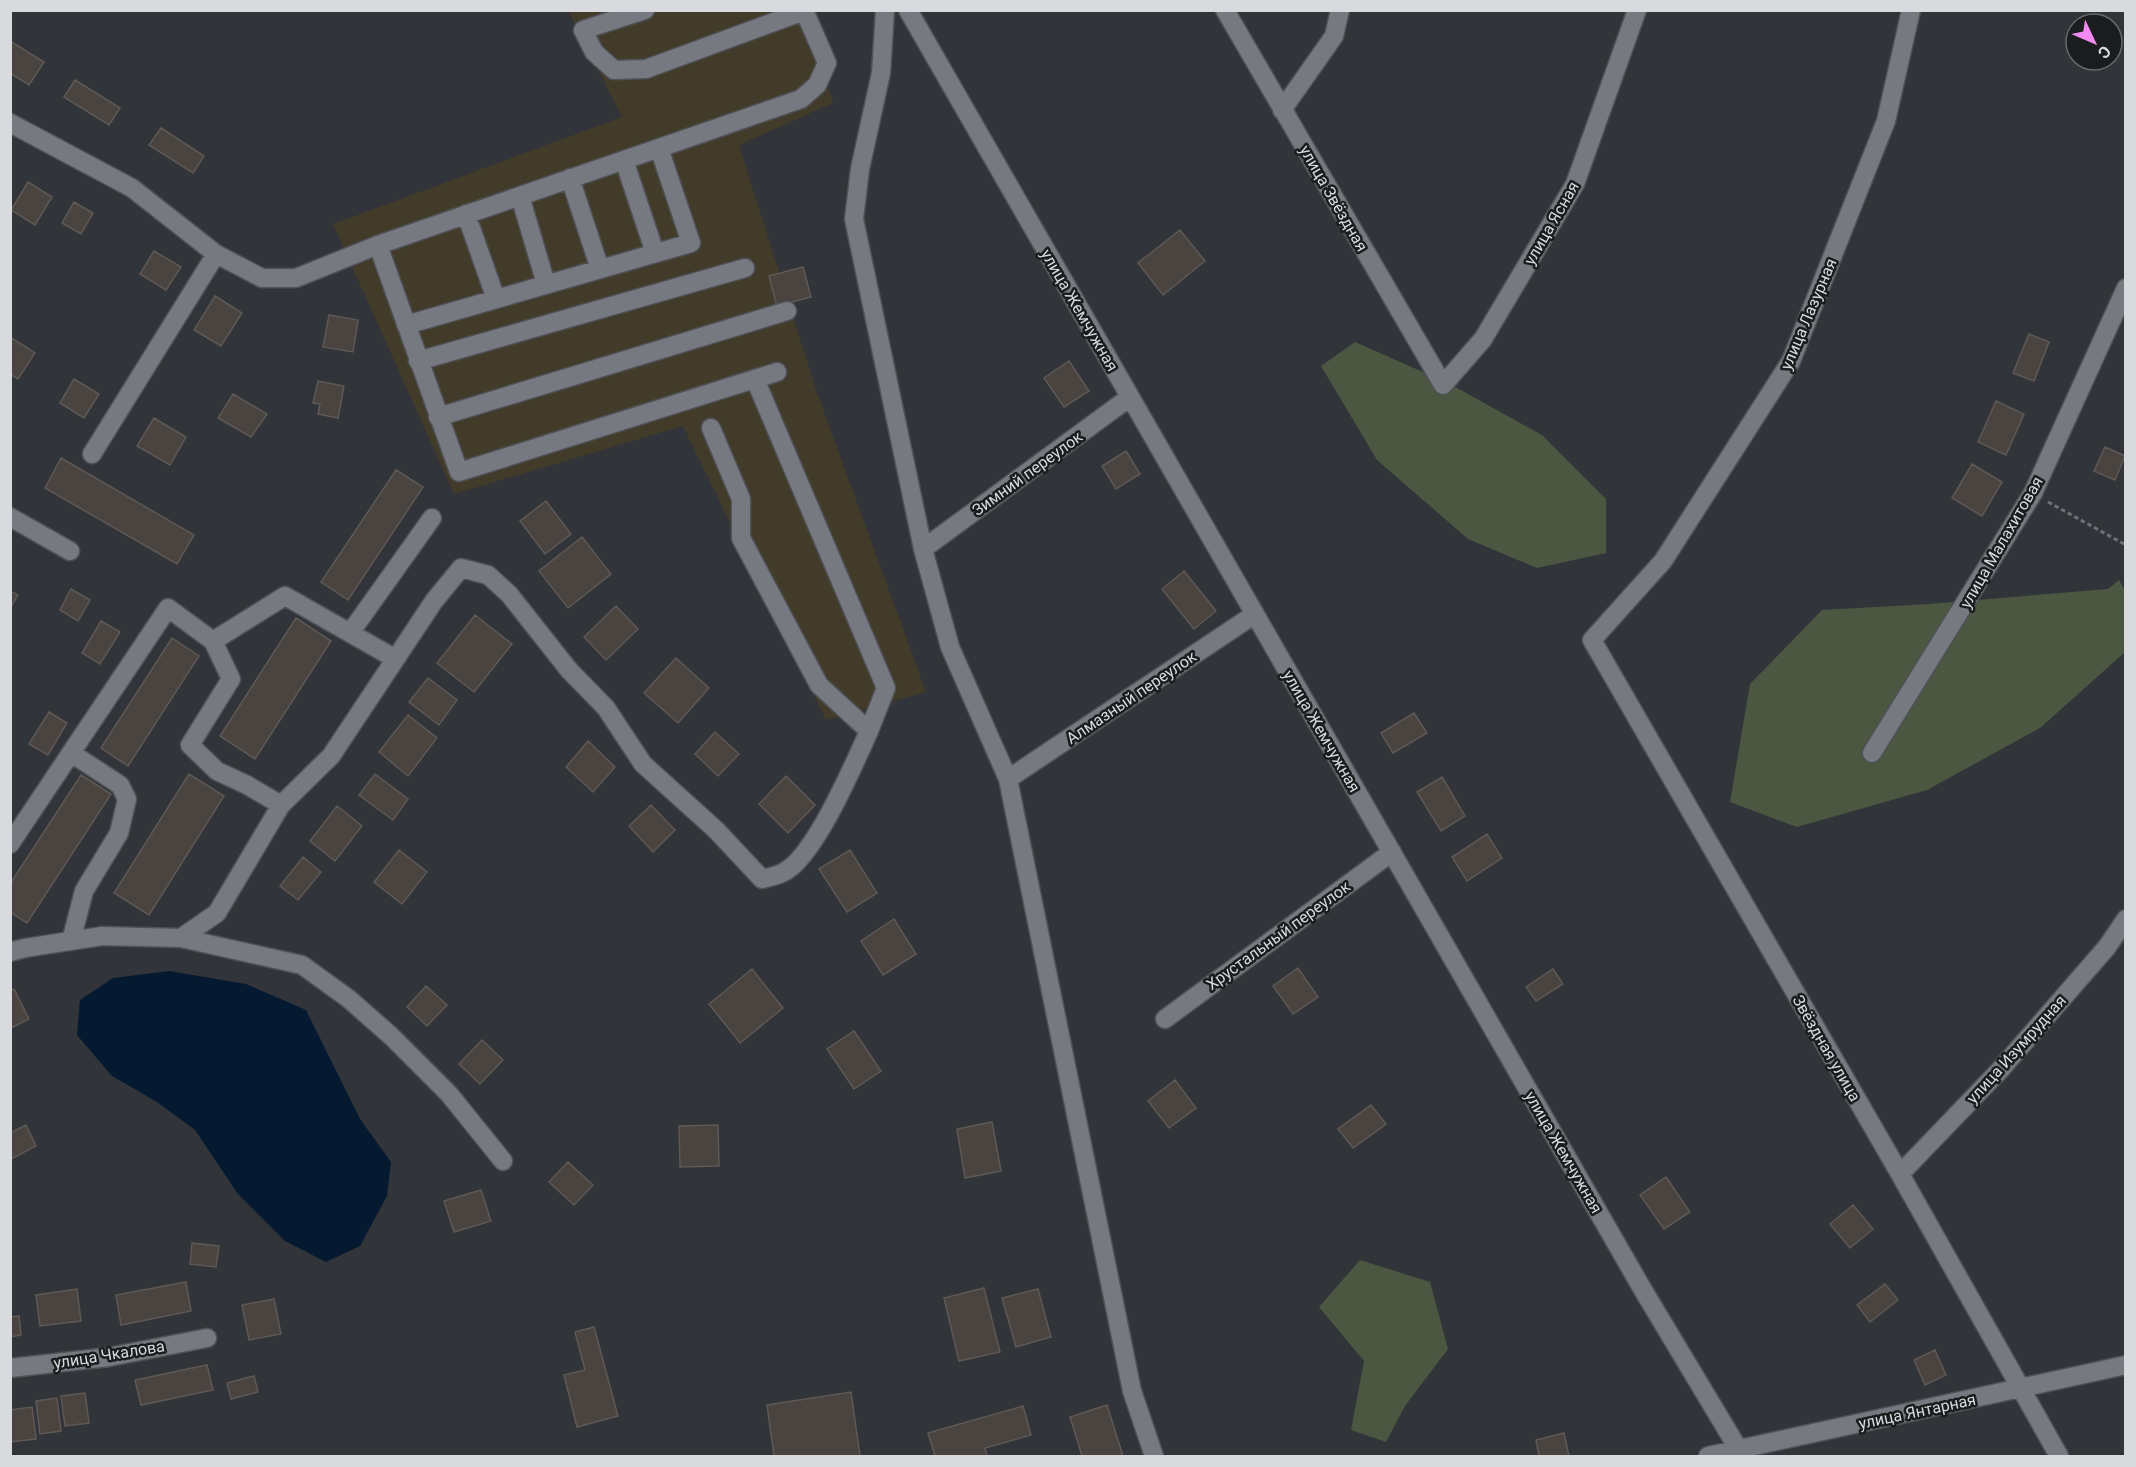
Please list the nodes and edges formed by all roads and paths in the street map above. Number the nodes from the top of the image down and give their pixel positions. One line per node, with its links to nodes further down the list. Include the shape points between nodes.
1 (645, 10): 8 (street, via 583,30 594,52 614,70 646,69)
2 (885, 10): 38 (street, via 881,73 860,169 854,219)
3 (908, 10): 30 (street, улица Жемчужная)
4 (1225, 10): 9 (street, улица Звёздная)
5 (1340, 10): 9 (street, via 1334,36)
6 (1637, 10): 29 (street, улица Ясная, via 1575,184 1483,339)
7 (1911, 10): 42 (street, улица Лазурная, via 1886,121 1791,361 1662,561)
8 (804, 11): 11 (street, via 827,63 817,85 801,99)
9 (1282, 110): 29 (street, улица Звёздная)
10 (10, 123): 18 (street, via 132,188)
11 (659, 148): 12 (street); 17 (street, via 691,243)
12 (624, 160): 13 (street); 17 (street)
13 (570, 178): 14 (street); 20 (street)
14 (520, 195): 15 (street); 21 (street)
15 (466, 214): 16 (street); 23 (street)
16 (378, 245): 18 (street, via 296,278 262,278); 25 (street)
17 (655, 253): 20 (street)
18 (216, 254): 33 (street)
19 (745, 268): 26 (street)
20 (600, 269): 21 (street)
21 (546, 284): 23 (street)
22 (2126, 288): 34 (street, улица Малахитовая)
23 (496, 299): 25 (street)
24 (787, 311): 31 (street)
25 (406, 325): 26 (street)
26 (418, 361): 31 (street)
27 (777, 372): 28 (street)
28 (755, 379): 31 (street, via 459,472); 45 (street, via 886,688)
29 (1443, 385)
30 (1130, 397): 38 (street, Зимний переулок); 40 (street, улица Жемчужная)
31 (438, 417)
32 (711, 428): 45 (street, via 741,499 741,538 819,685)
33 (92, 454)
34 (2033, 493): 37 (path); 47 (street, улица Малахитовая)
35 (10, 517): 39 (street)
36 (432, 518): 41 (street)
37 (2126, 545)
38 (923, 549): 48 (street, via 950,647)
39 (70, 551)
40 (1255, 614): 48 (street, Алмазный переулок); 51 (street, улица Жемчужная)
41 (350, 633): 43 (street, via 285,596); 44 (street)
42 (1592, 640): 58 (street, Звёздная улица)
43 (213, 641): 46 (street, via 168,608); 49 (street, via 231,679 190,745 217,771)
44 (394, 658): 45 (street, via 461,568 488,575 509,594 568,670 606,708 643,764 716,830 762,879 784,873 801,859 846,784); 49 (street, via 331,756)
45 (868, 731)
46 (71, 753): 50 (street); 54 (street, via 120,785 127,799 119,833 84,891)
47 (1872, 753)
48 (1008, 779): 64 (street, via 1132,1391)
49 (280, 805): 53 (street, via 217,914)
50 (10, 844)
51 (1392, 852): 56 (street, Хрустальный переулок); 63 (street, улица Жемчужная)
52 (2126, 919): 58 (street, улица Изумрудная, via 2107,947 2000,1070)
53 (181, 938): 54 (street, via 102,936); 57 (street, via 302,965 350,999 392,1036 449,1094)
54 (71, 940): 55 (street)
55 (10, 952)
56 (1165, 1019)
57 (503, 1161)
58 (1900, 1174): 62 (street, Звёздная улица)
59 (207, 1338): 61 (street, улица Чкалова, via 109,1357)
60 (2126, 1365): 62 (street, улица Янтарная)
61 (10, 1368)
62 (2021, 1388): 63 (street, улица Янтарная); 66 (street, Звёздная улица)
63 (1739, 1450): 65 (street, улица Янтарная)
64 (1154, 1456)
65 (1708, 1456)
66 (2059, 1456)

